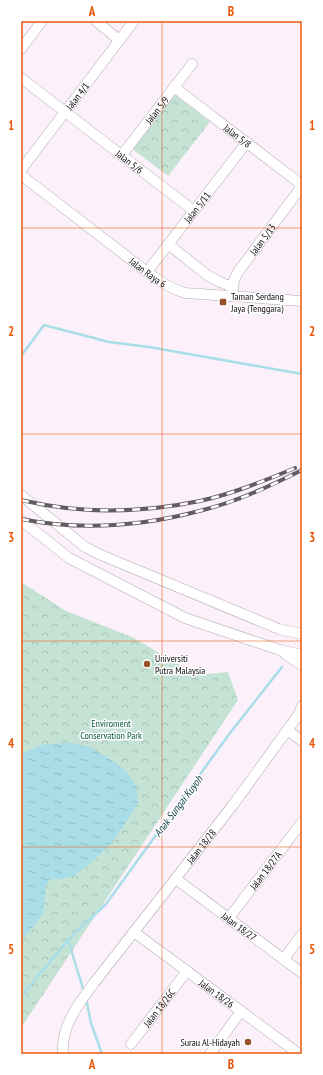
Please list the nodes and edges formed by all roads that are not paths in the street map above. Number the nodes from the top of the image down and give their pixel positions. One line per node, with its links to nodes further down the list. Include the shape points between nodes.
1 (42, 21): 5 (street)
2 (96, 21): 4 (street)
3 (134, 21): 4 (street, Jalan 4/1)
4 (119, 40): 9 (street, Jalan 4/1)
5 (21, 49)
6 (192, 64): 8 (street, Jalan 5/9)
7 (21, 78): 9 (street, Jalan 5/6)
8 (174, 86): 10 (street, Jalan 5/8); 11 (street, Jalan 5/9)
9 (65, 111): 11 (street, Jalan 5/6); 12 (street, Jalan 4/1)
10 (247, 142): 14 (street, Jalan 5/8); 15 (street, Jalan 5/11)
11 (122, 155): 15 (street, Jalan 5/6)
12 (21, 170)
13 (21, 175): 17 (street, Jalan Raya 6)
14 (302, 185): 18 (street, Jalan 5/13, via 238,272)
15 (194, 211): 16 (street, Jalan 5/11)
16 (168, 244): 17 (street, Jalan 5/11); 18 (street)
17 (147, 272): 18 (street, Jalan Raya 6, via 162,283 185,293)
18 (232, 291): 19 (street, Jalan Raya 6)
19 (302, 301)
20 (21, 495): 22 (street, via 85,547 101,555 279,629)
21 (21, 520): 23 (street, via 69,558 171,611)
22 (302, 634)
23 (280, 650): 24 (street); 25 (street)
24 (302, 655)
25 (302, 665)
26 (302, 706): 27 (street, Jalan 18/28)
27 (287, 730): 28 (street); 30 (street, Jalan 18/28)
28 (302, 741)
29 (302, 822): 31 (street, Jalan 18/27A)
30 (176, 879): 31 (street, Jalan 18/27); 32 (street, Jalan 18/28)
31 (229, 918): 34 (street, Jalan 18/27)
32 (134, 932): 35 (street, Jalan 18/26); 40 (street, Jalan 18/28, via 71,1016 64,1035)
33 (302, 934): 34 (street)
34 (284, 959): 36 (street, Jalan 18/27)
35 (187, 971): 37 (street, Jalan 18/26); 38 (street, Jalan 18/26C)
36 (302, 973)
37 (241, 1011): 39 (street, Jalan 18/26); 41 (street)
38 (131, 1044)
39 (297, 1053)
40 (63, 1054)
41 (210, 1054)

